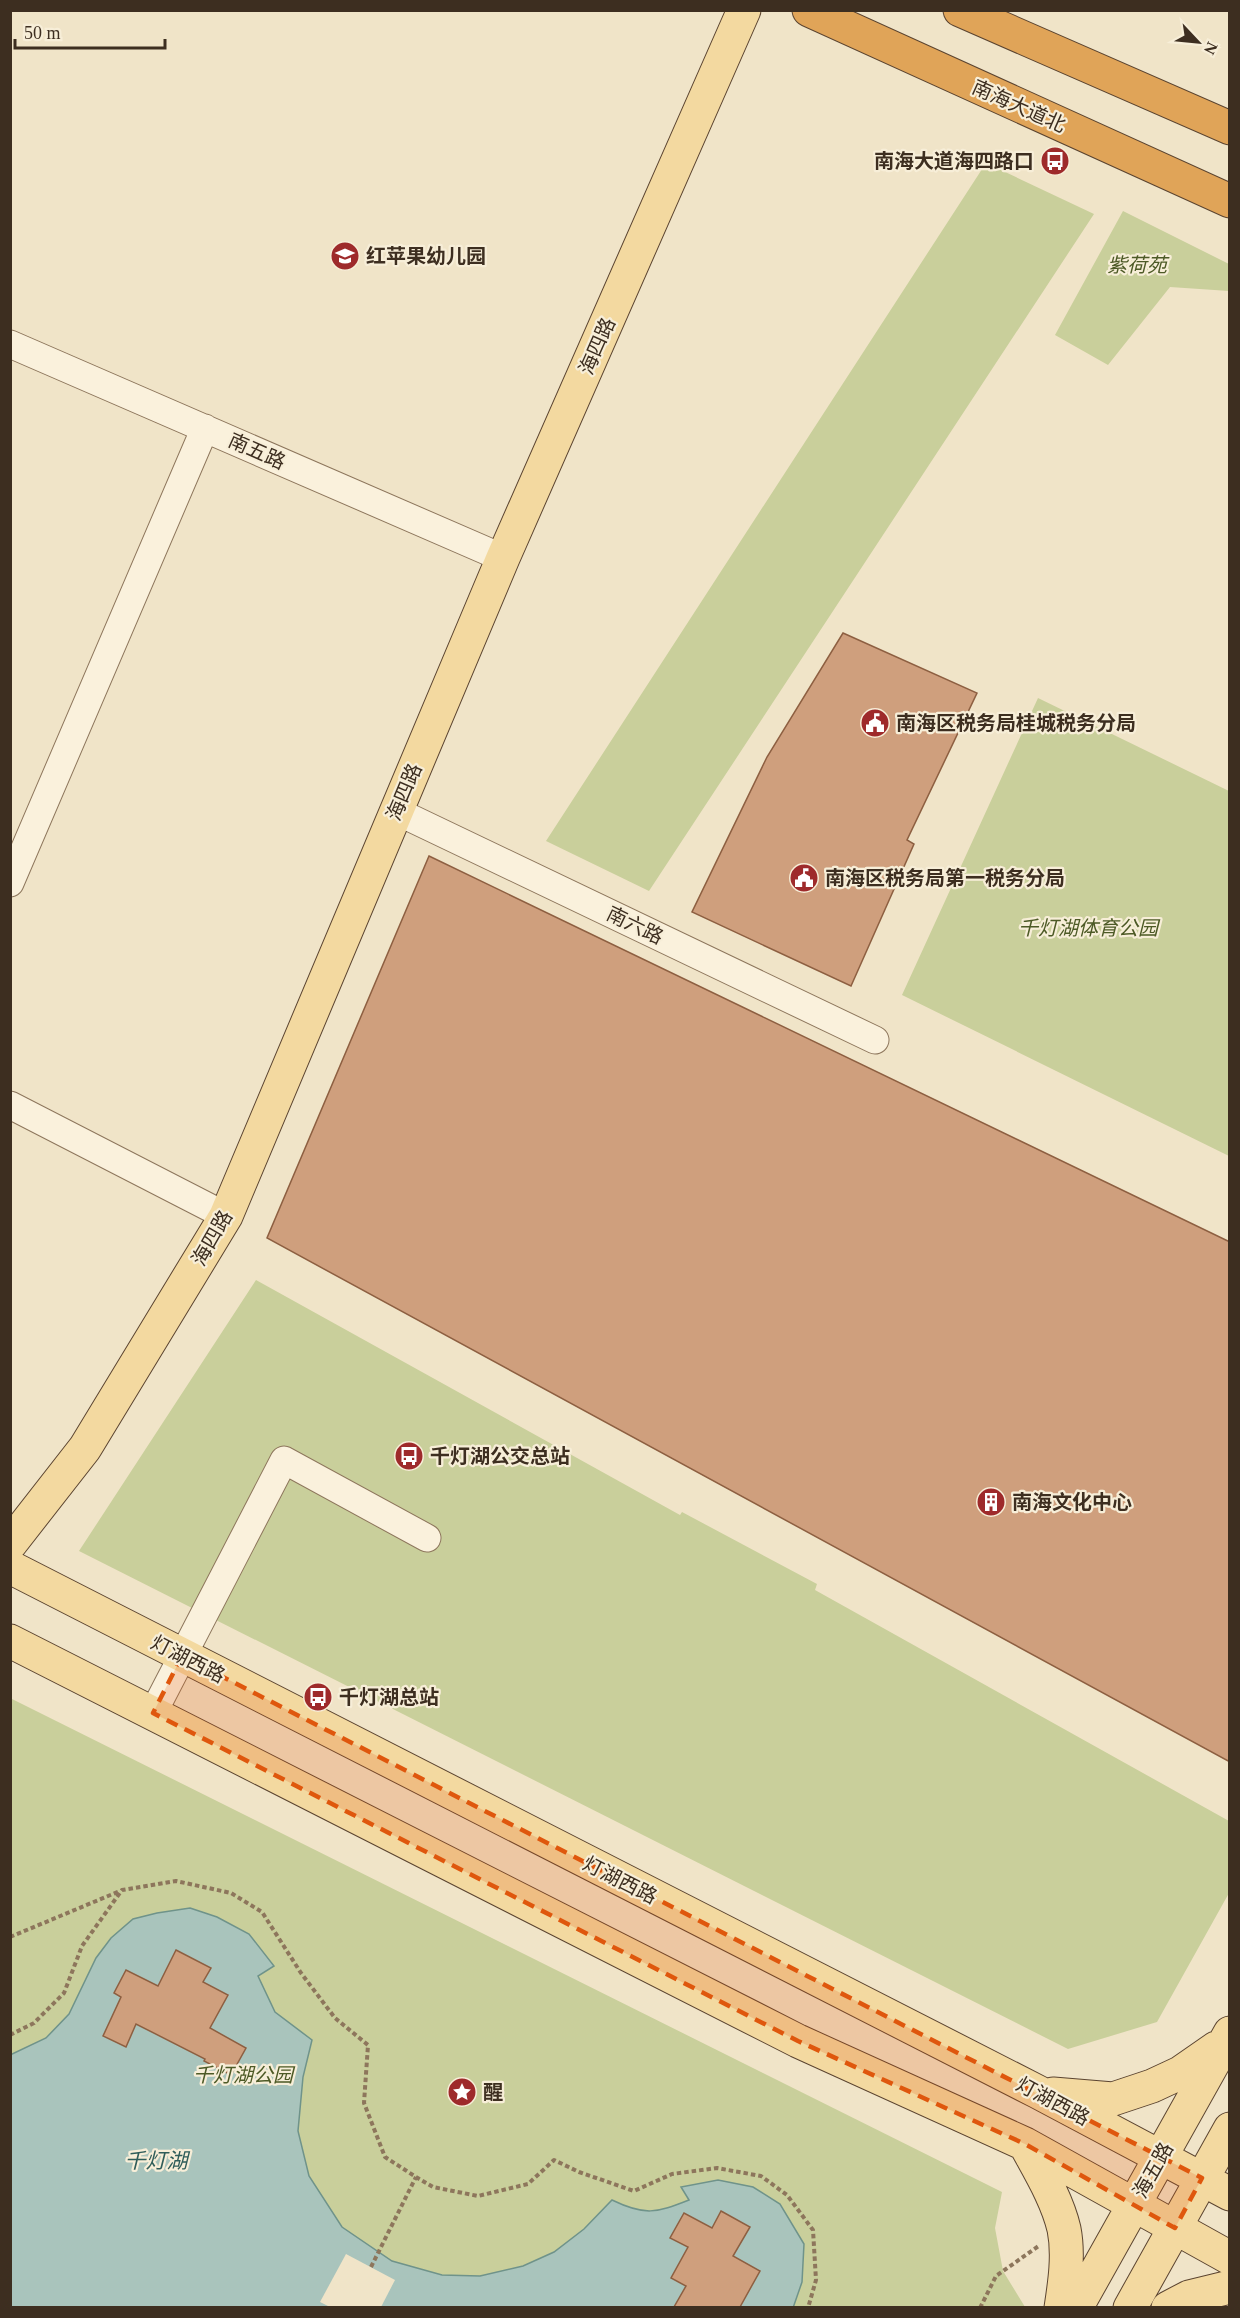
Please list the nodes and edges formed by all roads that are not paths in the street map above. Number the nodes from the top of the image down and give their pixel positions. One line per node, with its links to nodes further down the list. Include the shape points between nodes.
1 (744, 10): 8 (main road, 海四路)
2 (809, 10): 5 (highway, 南海大道北)
3 (960, 10): 4 (highway)
4 (1230, 128)
5 (1230, 201)
6 (10, 344): 7 (street, 南五路)
7 (205, 428): 8 (street, 南五路); 10 (street)
8 (503, 558): 9 (main road, 海四路)
9 (396, 811): 11 (street, 南六路); 13 (main road, 海四路)
10 (10, 883)
11 (874, 1040)
12 (10, 1105): 13 (street)
13 (226, 1216): 15 (main road, 海四路, via 85,1448)
14 (427, 1538): 18 (street, via 284,1460)
15 (10, 1544)
16 (10, 1567): 18 (main road, 灯湖西路)
17 (10, 1641): 19 (main road)
18 (182, 1656): 19 (street); 21 (main road, 灯湖西路)
19 (153, 1713): 23 (main road, via 798,2041)
20 (1227, 2037): 21 (main road, via 1180,2073 1113,2099); 24 (main road, 海五路)
21 (1038, 2092): 24 (main road, 灯湖西路)
22 (1230, 2129): 25 (main road)
23 (1025, 2144): 26 (main road); 30 (main road, via 1064,2228 1067,2271)
24 (1160, 2158): 25 (main road, 灯湖西路); 26 (main road, 海五路)
25 (1216, 2186): 27 (main road)
26 (1134, 2205): 27 (main road); 31 (main road, 海五路)
27 (1175, 2228): 28 (main road); 32 (main road)
28 (1230, 2259)
29 (1230, 2286): 33 (main road)
30 (1061, 2307)
31 (1076, 2307)
32 (1130, 2307)
33 (1168, 2307)

